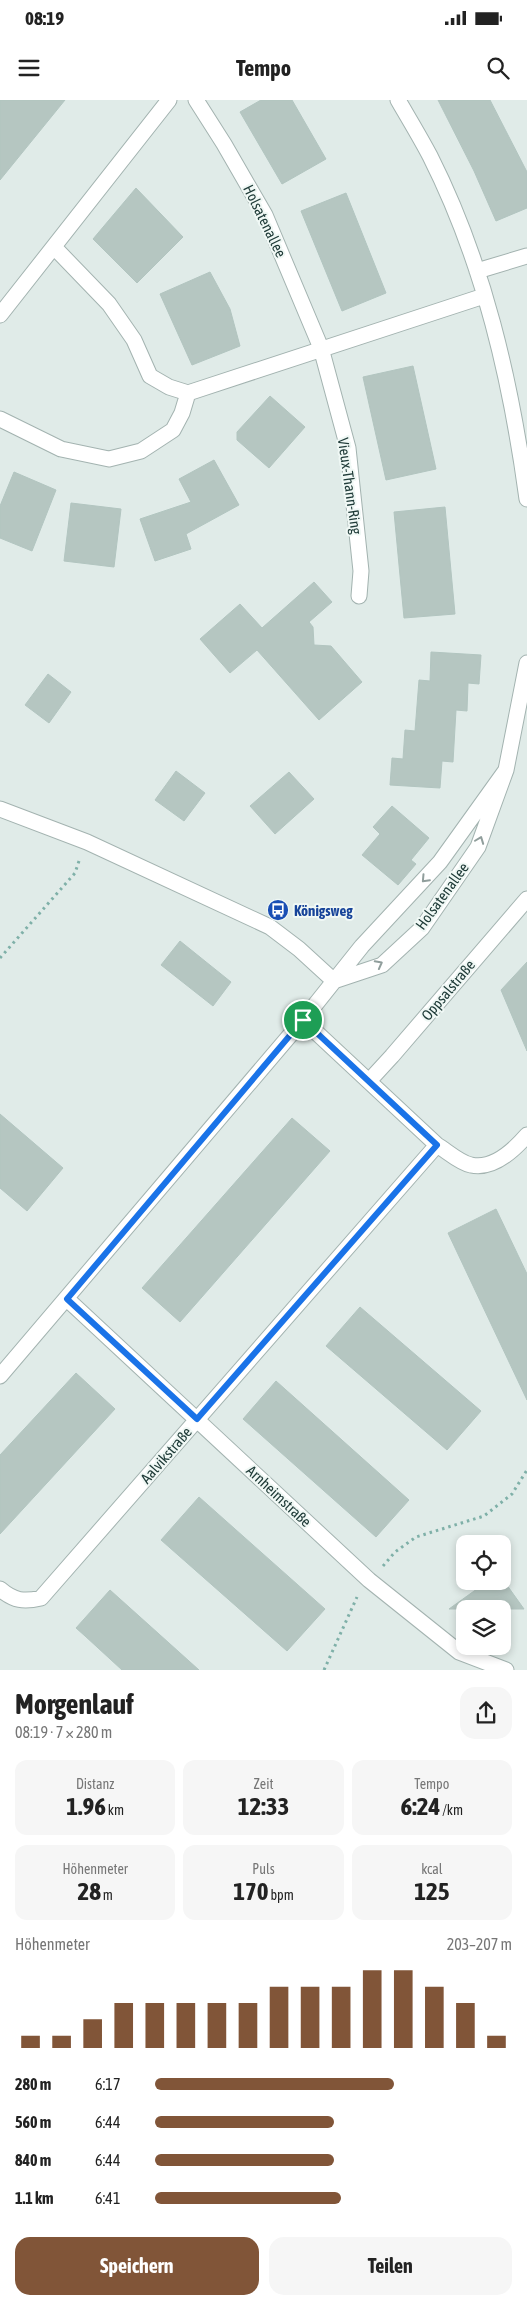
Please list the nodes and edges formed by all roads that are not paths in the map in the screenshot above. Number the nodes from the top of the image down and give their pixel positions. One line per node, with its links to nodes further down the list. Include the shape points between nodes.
1 (169, 100): 4 (street)
2 (196, 100): 9 (street, Holsatenallee, via 265,215)
3 (398, 100): 6 (street, via 430,157)
4 (54, 247): 8 (street); 10 (street, via 110,304 134,340 150,376)
5 (527, 256): 6 (street)
6 (477, 271): 7 (street)
7 (484, 296): 9 (street); 12 (street, via 512,405)
8 (0, 315)
9 (321, 348): 10 (street); 13 (street, Vieux-Thann-Ring, via 348,448 361,571)
10 (188, 393): 11 (street, via 173,430 141,451 109,459 61,450)
11 (0, 420)
12 (527, 498)
13 (359, 596)
14 (527, 663): 15 (street, Holsatenallee)
15 (520, 732): 16 (street, Holsatenallee)
16 (506, 770): 19 (street, Holsatenallee, one-way to 19, via 440,862 362,946); 19 (street, Holsatenallee, one-way to 16, via 382,965 422,928 478,847)
17 (0, 809): 19 (street, via 87,842 270,927)
18 (527, 899): 21 (street, Oppsalstraße)
19 (334, 982): 20 (street, Holsatenallee)
20 (303, 1020): 21 (street); 24 (street, Holsatenallee)
21 (369, 1081): 23 (street)
22 (527, 1135): 23 (street, via 513,1151 484,1166 469,1165)
23 (437, 1145): 26 (street, Aalvikstraße)
24 (67, 1299): 25 (street, Holsatenallee); 26 (street, Arnheimstraße)
25 (0, 1376)
26 (197, 1419): 27 (street, Aalvikstraße, via 41,1598 26,1602 10,1598); 28 (street, Arnheimstraße, via 370,1580 459,1652)
27 (0, 1589)
28 (506, 1670)

